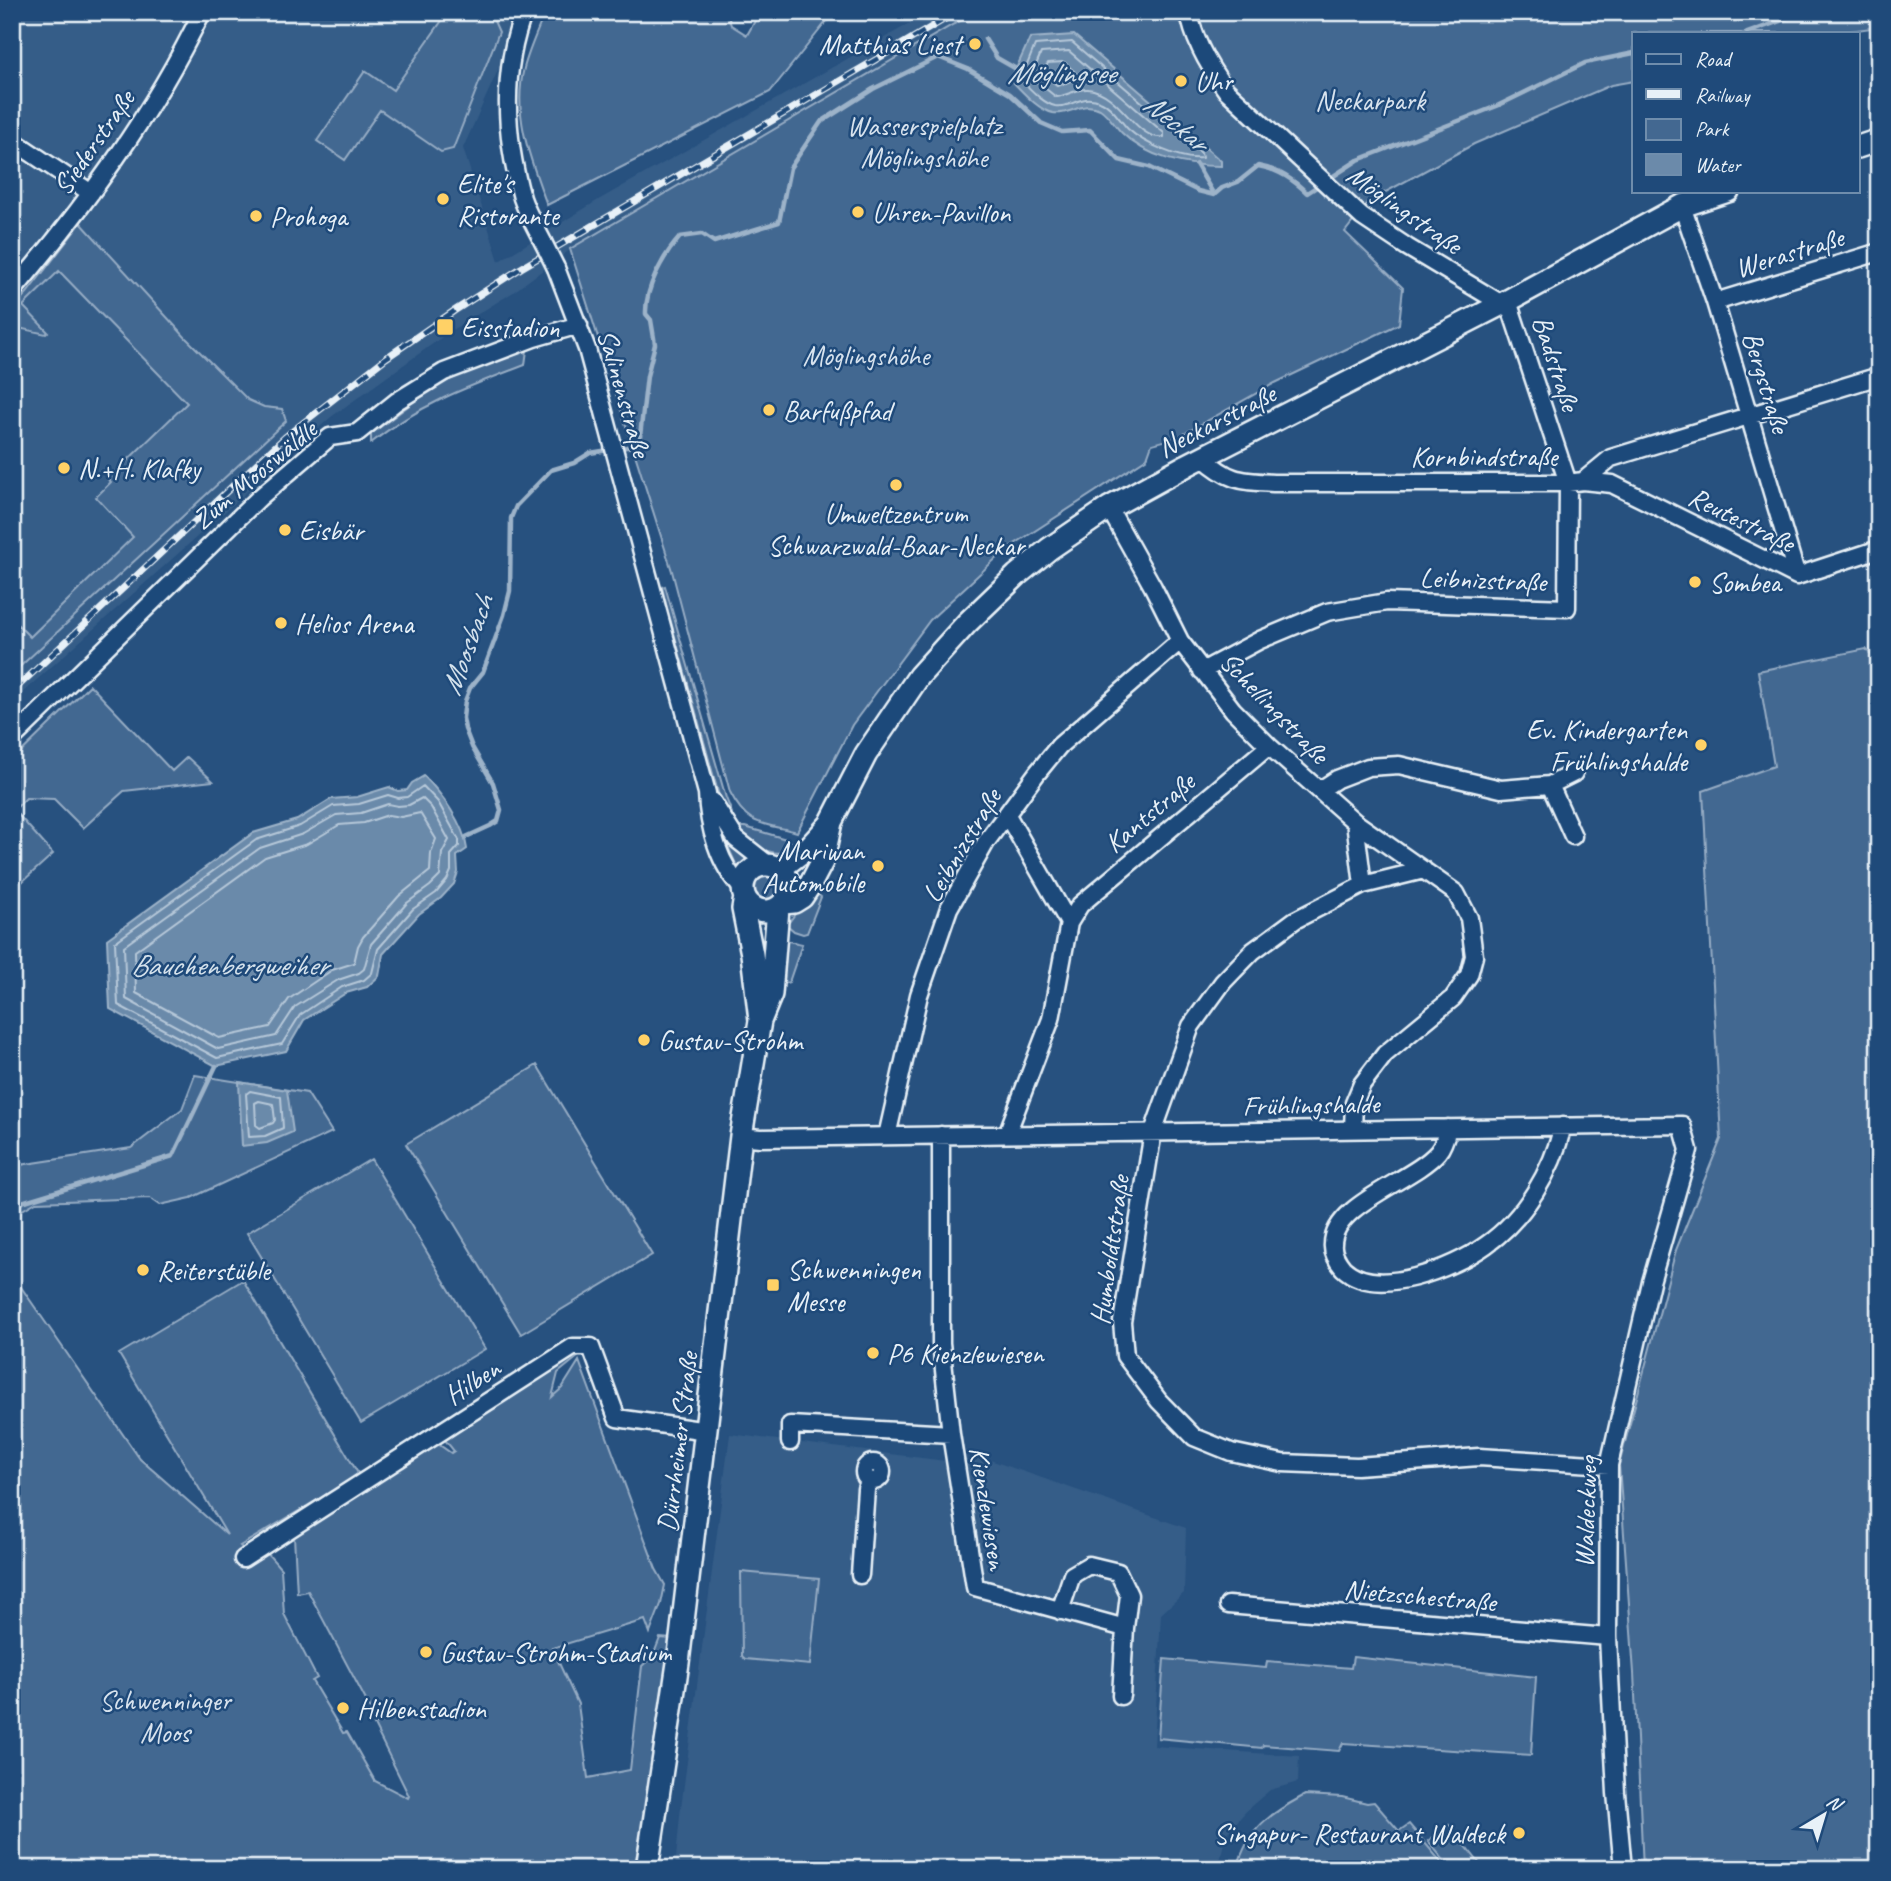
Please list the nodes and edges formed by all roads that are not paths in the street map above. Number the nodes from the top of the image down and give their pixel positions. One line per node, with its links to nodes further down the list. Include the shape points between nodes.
1 (202, 12): 8 (street, Siederstraße, via 154,101)
2 (524, 12): 14 (street, Salinenstraße, bridge, via 509,63 509,133 523,200)
3 (1189, 12): 12 (street, Möglingstraße, via 1204,53 1226,90 1332,191 1407,247)
4 (12, 140): 8 (street)
5 (1879, 140): 6 (main road)
6 (1860, 147)
7 (1725, 192): 9 (main road, Neckarstraße)
8 (91, 193): 11 (street, Siederstraße)
9 (1682, 206): 12 (main road, Neckarstraße); 13 (street, Bergstraße)
10 (1879, 252): 13 (street, Werastraße)
11 (12, 292)
12 (1505, 302): 17 (main road, Neckarstraße); 18 (street, Badstraße)
13 (1715, 302): 16 (street, Bergstraße)
14 (579, 325): 25 (street, Zum Mooswäldle, via 444,372 357,433 330,438 259,498); 30 (street, Salinenstraße)
15 (1879, 376): 16 (street, Kornbindstraße)
16 (1750, 417): 18 (street, Kornbindstraße, via 1611,458); 21 (street, Bergstraße)
17 (1202, 457): 18 (street, Kornbindstraße, via 1237,481); 19 (main road, Neckarstraße)
18 (1575, 482): 21 (street, Reutestraße, via 1612,484); 22 (street, Badstraße, via 1569,497)
19 (1109, 508): 23 (street, Schellingstraße); 32 (main road, Neckarstraße, via 1017,575 943,646 866,754)
20 (1879, 549): 21 (street, Reutestraße)
21 (1797, 576)
22 (1567, 608): 24 (street, Leibnizstraße, via 1387,602 1327,612)
23 (1180, 640): 24 (street, Schellingstraße); 31 (street, Leibnizstraße, via 1059,746)
24 (1202, 671): 26 (street, Schellingstraße)
25 (12, 739)
26 (1269, 746): 29 (street, Schellingstraße); 40 (street, Kantstraße, via 1080,905)
27 (1574, 773): 28 (street)
28 (1550, 785): 29 (street, via 1501,789 1399,765 1368,767); 34 (street)
29 (1320, 790): 33 (street, Schellingstraße)
30 (707, 793): 35 (street, Salinenstraße, via 736,839); 38 (street, Salinenstraße, via 721,858)
31 (1007, 815): 40 (street); 50 (street, Leibnizstraße, via 986,842 949,908 919,995)
32 (831, 822): 35 (main road, Neckarstraße, via 810,846); 39 (main road, Neckarstraße, via 823,860 810,885 802,897)
33 (1355, 822): 36 (street, Schellingstraße); 37 (street)
34 (1573, 836)
35 (775, 867): 38 (main road, via 762,865 751,870); 39 (main road, via 788,878 788,894)
36 (1424, 870): 37 (street); 45 (street, Schellingstraße, via 1456,893 1469,918 1474,956 1469,975 1453,998 1385,1054 1362,1084 1354,1102)
37 (1363, 885): 46 (street, Humboldtstraße, via 1295,920 1253,951 1223,982 1191,1026)
38 (744, 893): 39 (main road, via 758,910); 41 (main road, Dürrheimer Straße)
39 (781, 905): 41 (main road, Dürrheimer Straße, via 771,994)
40 (1069, 923): 47 (street, Kantstraße, via 1051,1018)
41 (760, 1021): 49 (main road, Dürrheimer Straße)
42 (1682, 1125): 43 (street, Frühlingshalde); 54 (street, Waldeckweg, via 1689,1150 1651,1282)
43 (1563, 1126): 44 (street, Frühlingshalde); 44 (street, via 1558,1147 1534,1195 1488,1244 1453,1264 1411,1278 1370,1282 1352,1276 1338,1262 1332,1245 1337,1225 1353,1209 1410,1176 1439,1152)
44 (1448, 1128): 45 (street, Frühlingshalde)
45 (1353, 1129): 46 (street, Frühlingshalde)
46 (1153, 1132): 47 (street, Frühlingshalde); 54 (street, Humboldtstraße, via 1122,1322 1125,1356 1194,1437 1231,1452 1282,1463 1357,1466 1479,1457)
47 (1007, 1134): 48 (street, Frühlingshalde)
48 (941, 1135): 50 (street, Frühlingshalde); 52 (street, via 941,1343)
49 (741, 1136): 50 (street, Frühlingshalde); 51 (main road, Dürrheimer Straße)
50 (887, 1136)
51 (707, 1431): 56 (street, Hilben, via 617,1418 591,1347 573,1347); 63 (main road, Dürrheimer Straße)
52 (951, 1434): 53 (street, via 790,1425); 59 (street, Kienzlewiesen, via 975,1587)
53 (790, 1442)
54 (1608, 1465): 61 (street, Waldeckweg)
55 (870, 1480): 57 (street)
56 (243, 1559)
57 (860, 1575)
58 (1228, 1605): 61 (street, Nietzschestraße)
59 (1060, 1611): 60 (street, Kienzlewiesen); 60 (street, via 1072,1574 1089,1565 1118,1573 1129,1595)
60 (1125, 1628): 62 (street)
61 (1608, 1637): 64 (street, Waldeckweg)
62 (1121, 1696)
63 (647, 1869)
64 (1623, 1869)

